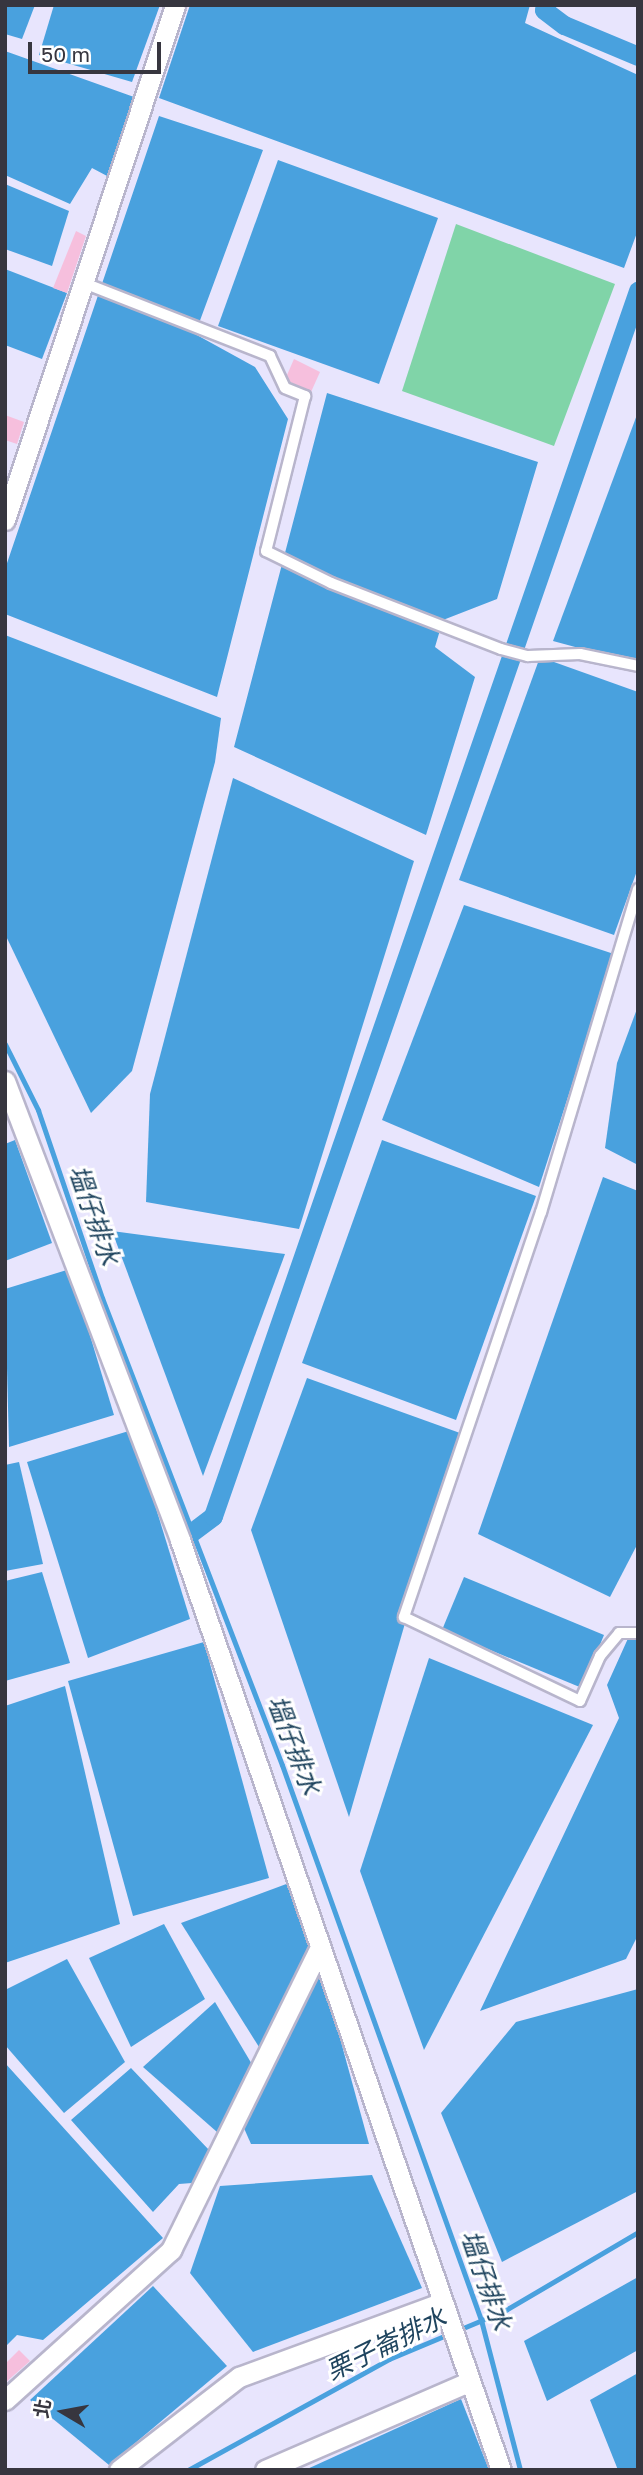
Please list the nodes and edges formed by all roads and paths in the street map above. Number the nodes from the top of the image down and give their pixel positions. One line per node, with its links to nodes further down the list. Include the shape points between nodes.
1 (175, 5): 2 (street)
2 (84, 283): 3 (street); 4 (lane, via 270,356 285,388 305,396 266,551 331,583 501,649 527,656 580,654)
3 (5, 520)
4 (638, 666)
5 (638, 889): 7 (lane, via 541,1212 404,1617 580,1701 600,1656 619,1633)
6 (5, 1081): 8 (street, via 180,1540)
7 (638, 1633)
8 (320, 1947): 9 (street); 11 (street, via 172,2249)
9 (443, 2302): 10 (street); 12 (street, via 239,2377)
10 (468, 2382): 13 (street); 14 (street)
11 (5, 2400)
12 (119, 2470)
13 (265, 2470)
14 (500, 2470)

